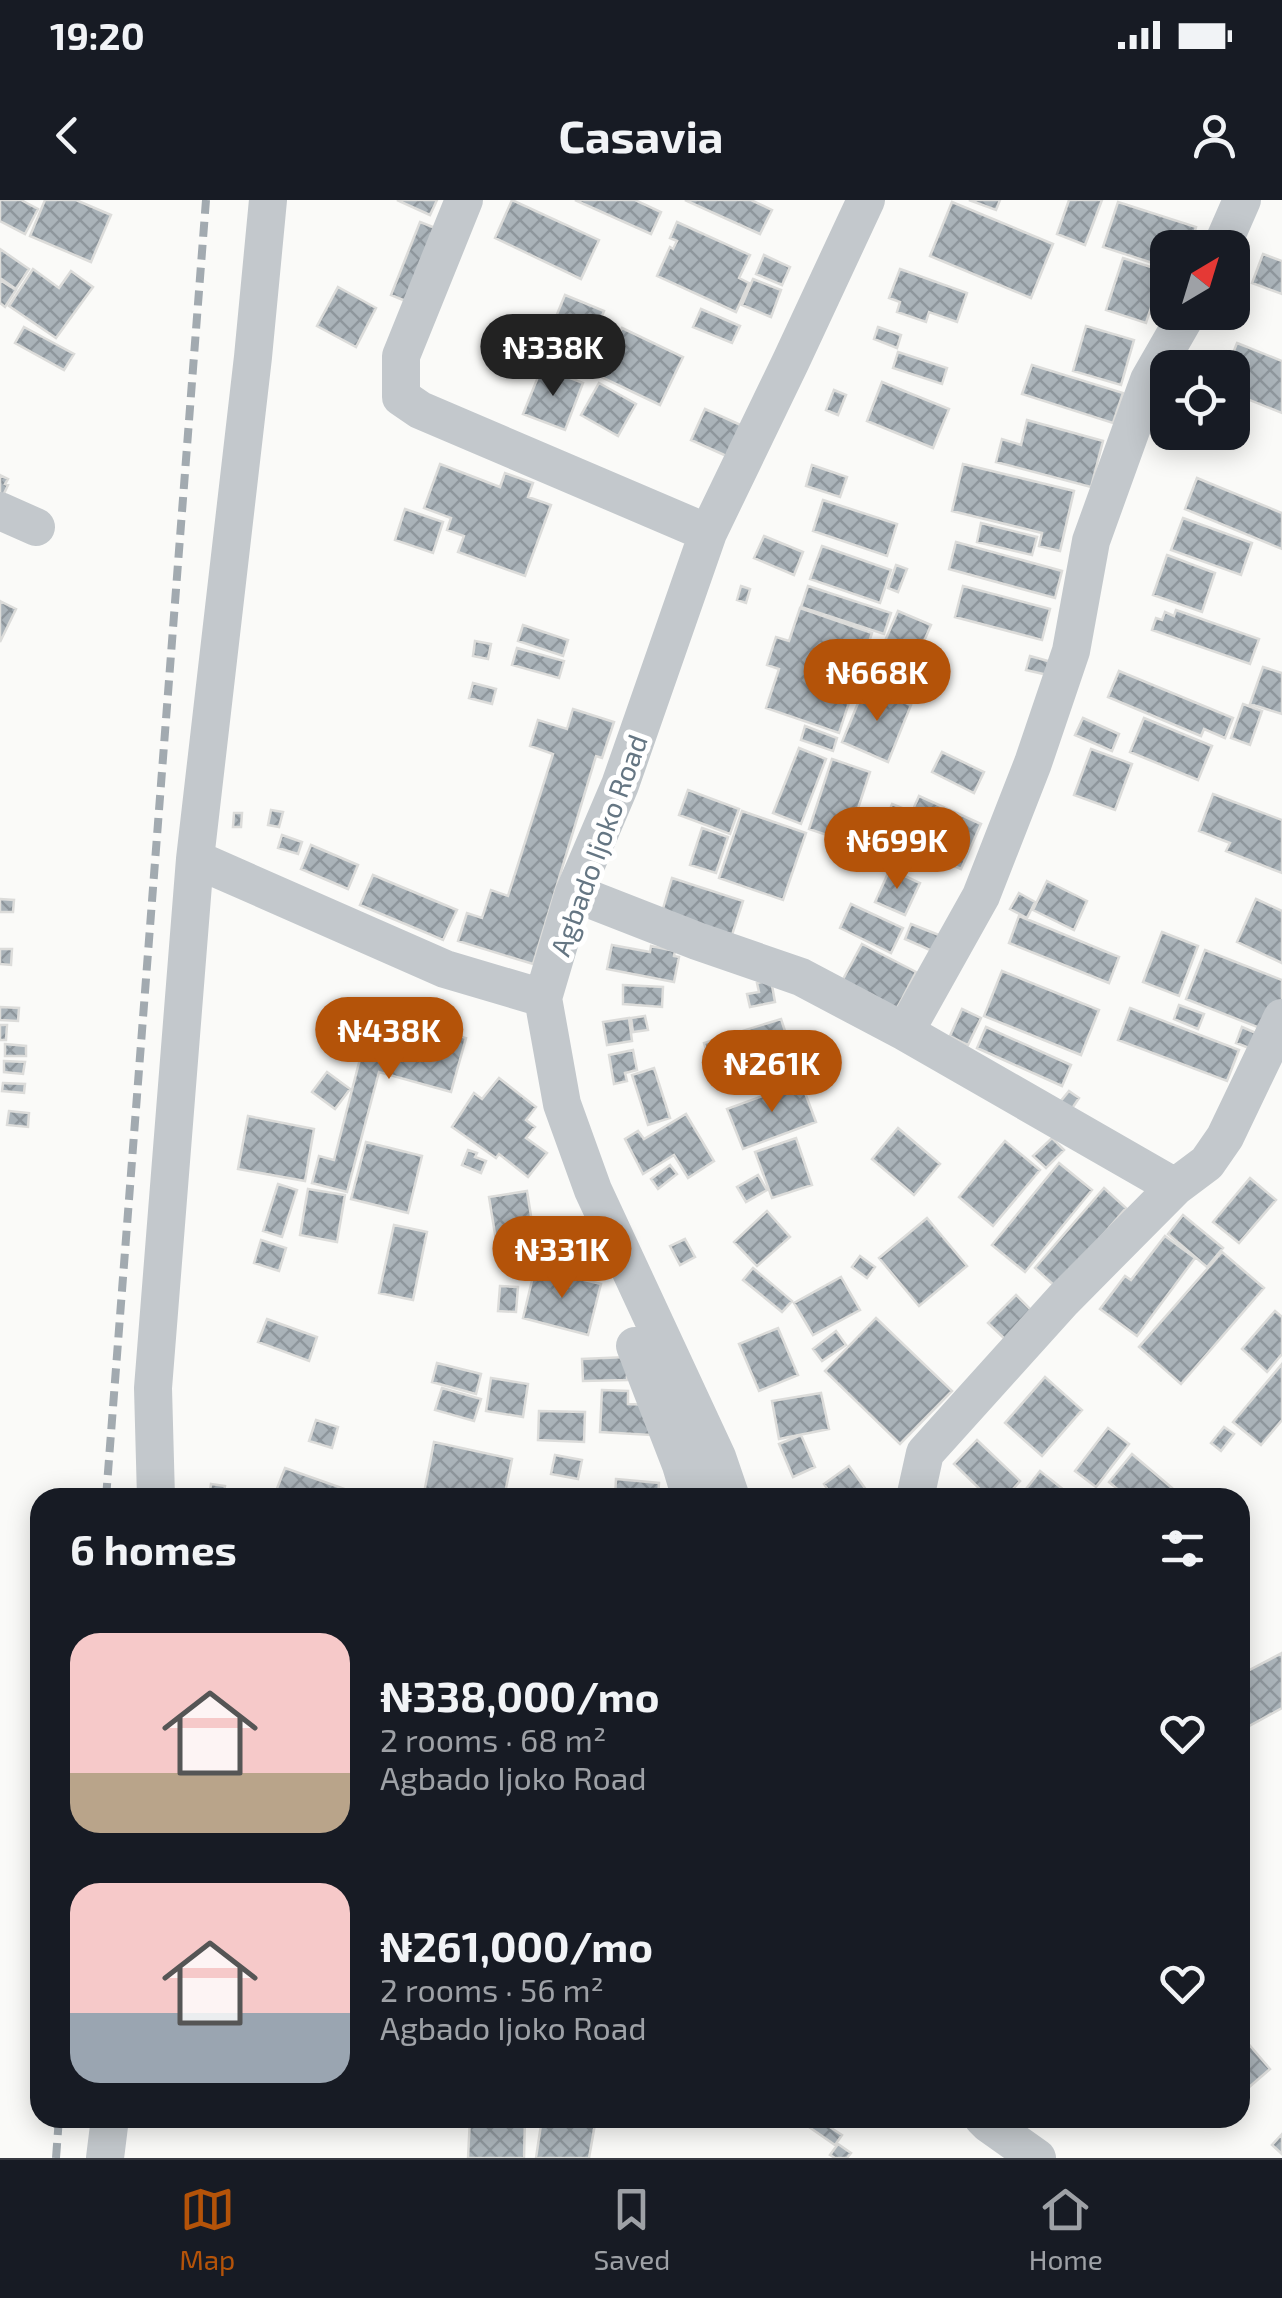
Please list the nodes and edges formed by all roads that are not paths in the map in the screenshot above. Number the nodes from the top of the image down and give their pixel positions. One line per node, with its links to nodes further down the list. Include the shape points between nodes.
1 (268, 200): 10 (street)
2 (464, 200): 9 (street, via 401,356 401,396 420,410)
3 (866, 200): 9 (street, Agbado Ijoko Road)
4 (1242, 200): 5 (street)
5 (1229, 230)
6 (1178, 330): 14 (street, via 1149,380 1091,540 1071,651 1026,780 980,896)
7 (0, 510): 8 (street)
8 (36, 527)
9 (708, 532): 11 (street, Agbado Ijoko Road, via 620,785)
10 (196, 860): 12 (street, via 445,969); 17 (street, via 153,1388)
11 (574, 893): 12 (street, Agbado Ijoko Road); 14 (street, via 800,977)
12 (543, 998): 19 (street, Agbado Ijoko Road, via 562,1104 593,1190)
13 (1282, 1018): 15 (street, via 1208,1164)
14 (905, 1032): 15 (street)
15 (1175, 1187): 20 (street, via 925,1454)
16 (634, 1346): 18 (street)
17 (156, 1488)
18 (688, 1488)
19 (727, 1488)
20 (916, 1488)
21 (109, 2128): 23 (street)
22 (995, 2128): 24 (street)
23 (105, 2158)
24 (1036, 2158)

